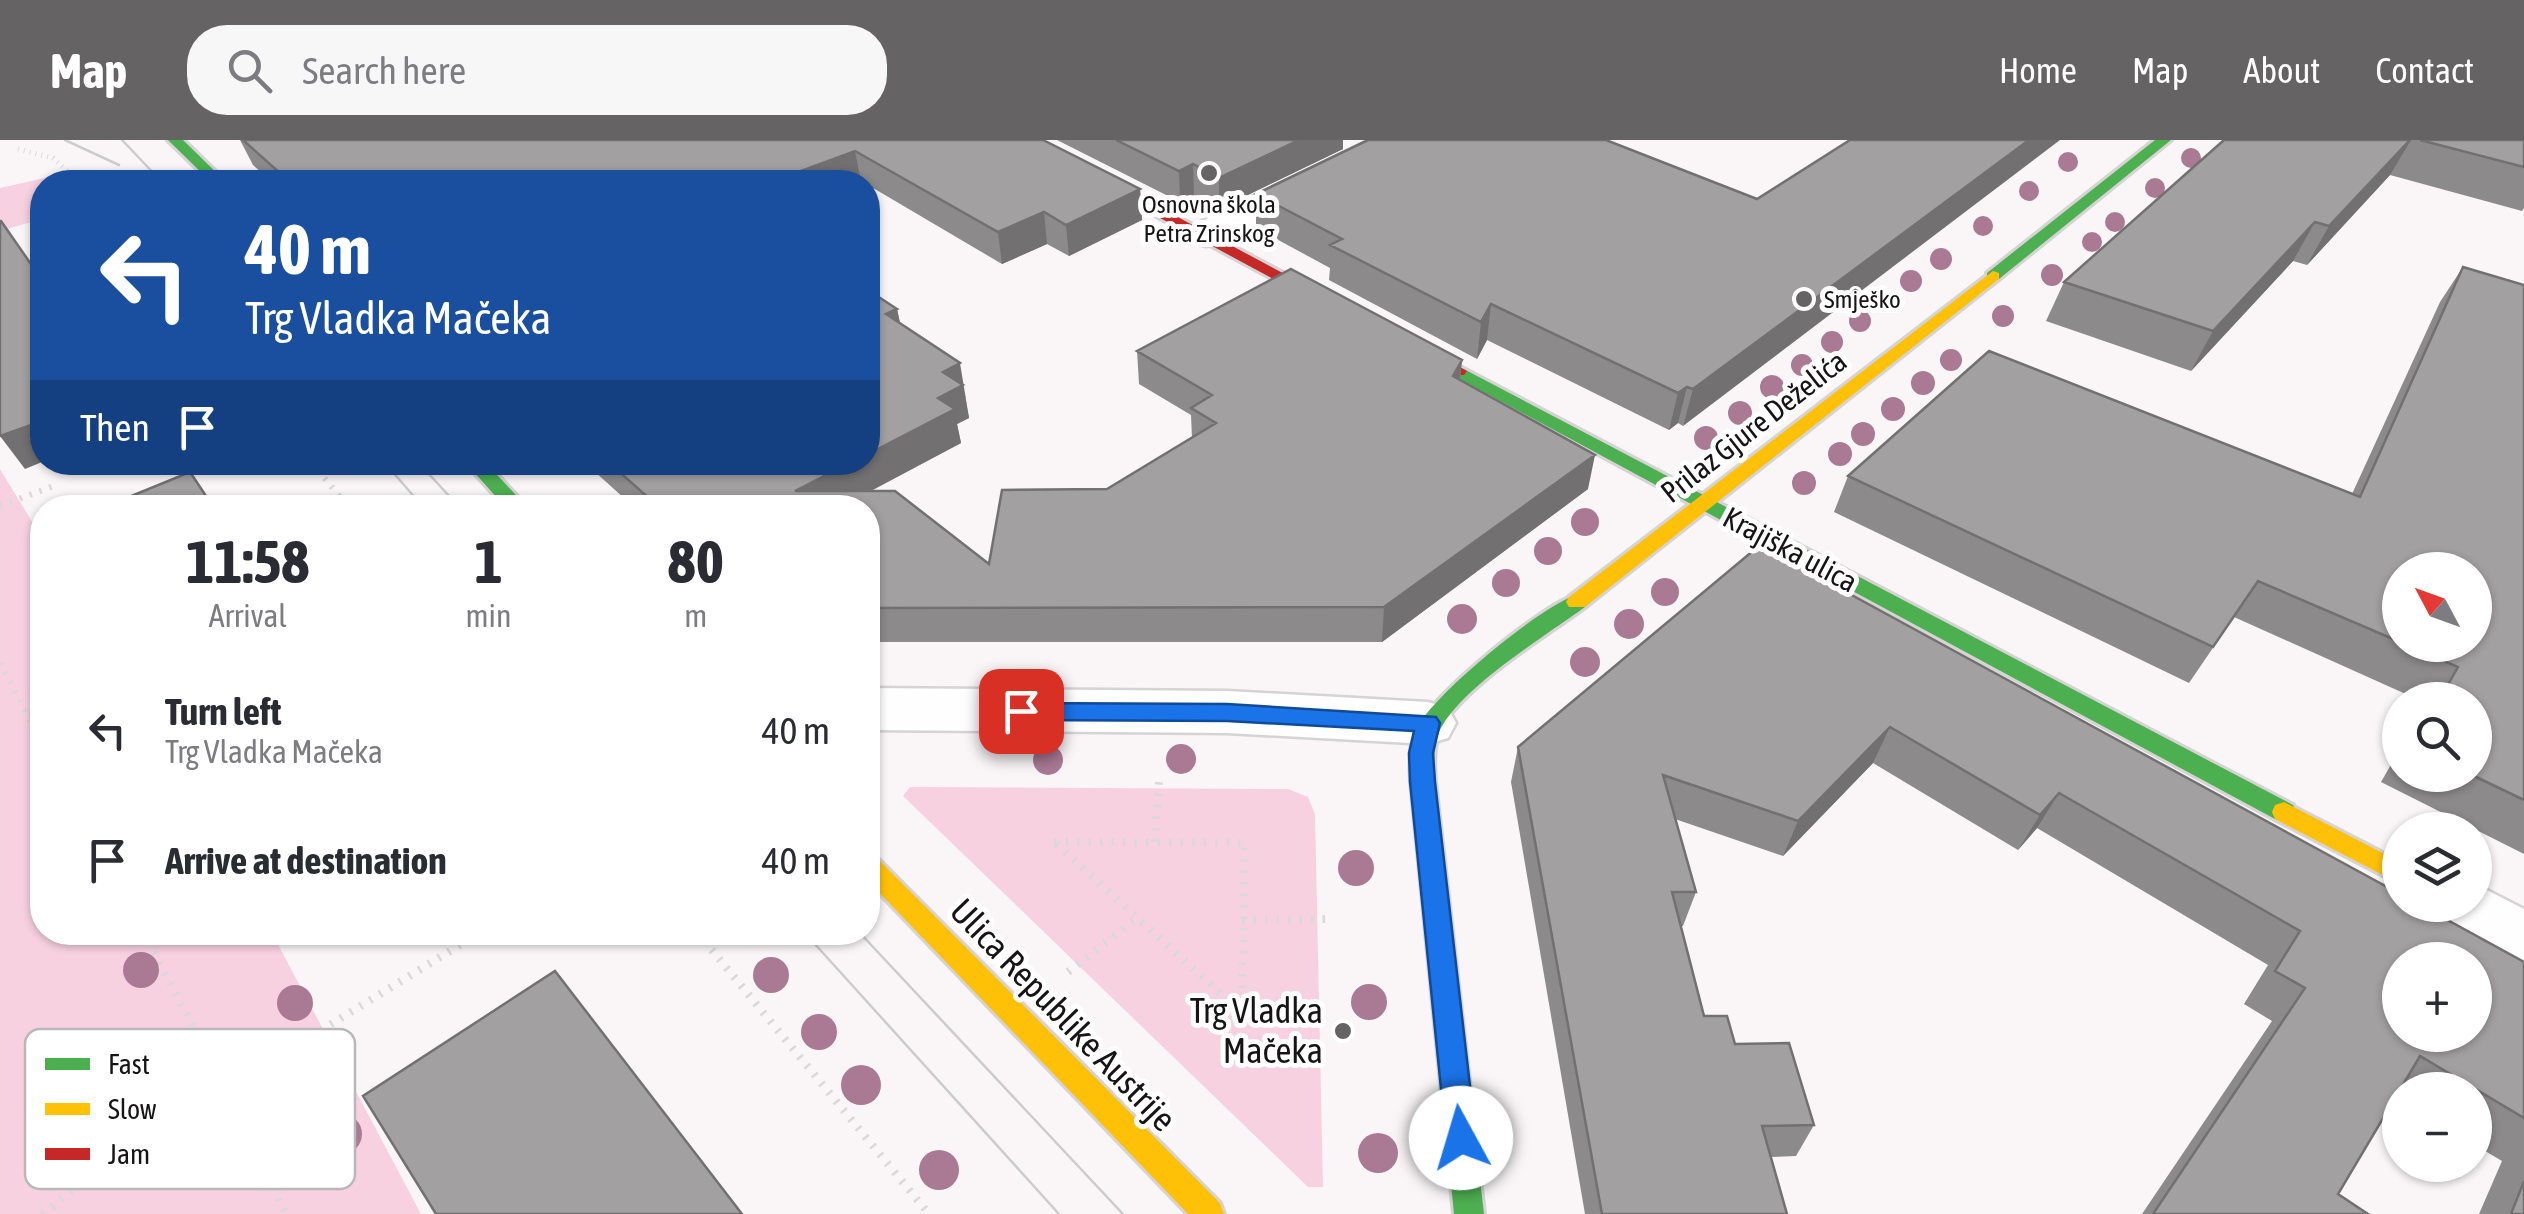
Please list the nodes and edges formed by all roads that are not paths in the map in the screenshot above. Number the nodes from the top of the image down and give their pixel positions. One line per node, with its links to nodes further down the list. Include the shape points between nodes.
1 (176, 140): 5 (street)
2 (1022, 140): 6 (street, Krajiška ulica)
3 (1398, 140): 6 (street)
4 (2164, 140): 9 (street, Prilaz Gjure Deželića)
5 (207, 170)
6 (1206, 234): 9 (street, Krajiška ulica)
7 (486, 475): 8 (street)
8 (506, 495)
9 (1705, 505): 11 (street, Prilaz Gjure Deželića, via 1454,696); 12 (street, Krajiška ulica)
10 (880, 709): 11 (street, via 1227,712)
11 (1428, 723): 17 (street, via 1422,782)
12 (2382, 864)
13 (880, 877): 16 (street, Ulica Republike Austrije)
14 (2490, 922): 15 (street)
15 (2524, 940)
16 (1208, 1214)
17 (1469, 1214)

